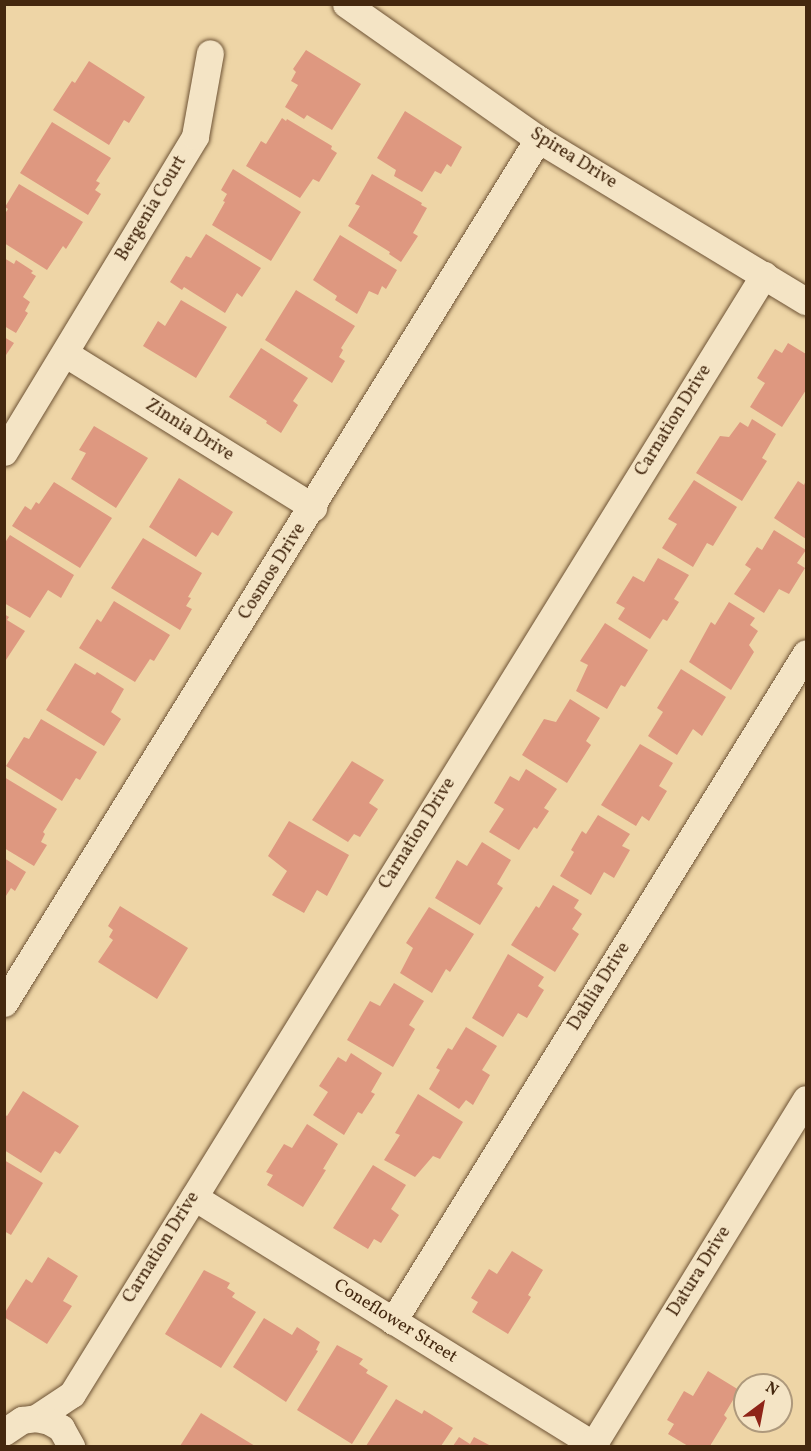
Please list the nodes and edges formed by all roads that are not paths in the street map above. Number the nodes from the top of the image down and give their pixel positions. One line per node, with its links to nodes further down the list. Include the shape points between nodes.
1 (346, 4): 3 (street, Spirea Drive)
2 (210, 53): 6 (street, Bergenia Court, via 195,136)
3 (538, 139): 4 (street, Spirea Drive); 8 (street, Cosmos Drive)
4 (764, 275): 5 (street, Spirea Drive); 12 (street, Carnation Drive)
5 (807, 301)
6 (66, 354): 7 (street, Bergenia Court); 8 (street, Zinnia Drive)
7 (4, 452)
8 (313, 507): 10 (street, Cosmos Drive)
9 (807, 653): 13 (street, Dahlia Drive)
10 (4, 1003)
11 (807, 1099): 17 (street, Datura Drive)
12 (194, 1197): 13 (street, Coneflower Street); 14 (street, Carnation Drive)
13 (393, 1321): 17 (street, Coneflower Street)
14 (72, 1394): 15 (street, Carnation Drive); 16 (street, Carnation Drive)
15 (17, 1422): 16 (street, via 49,1421 61,1428)
16 (70, 1443)
17 (595, 1445)

